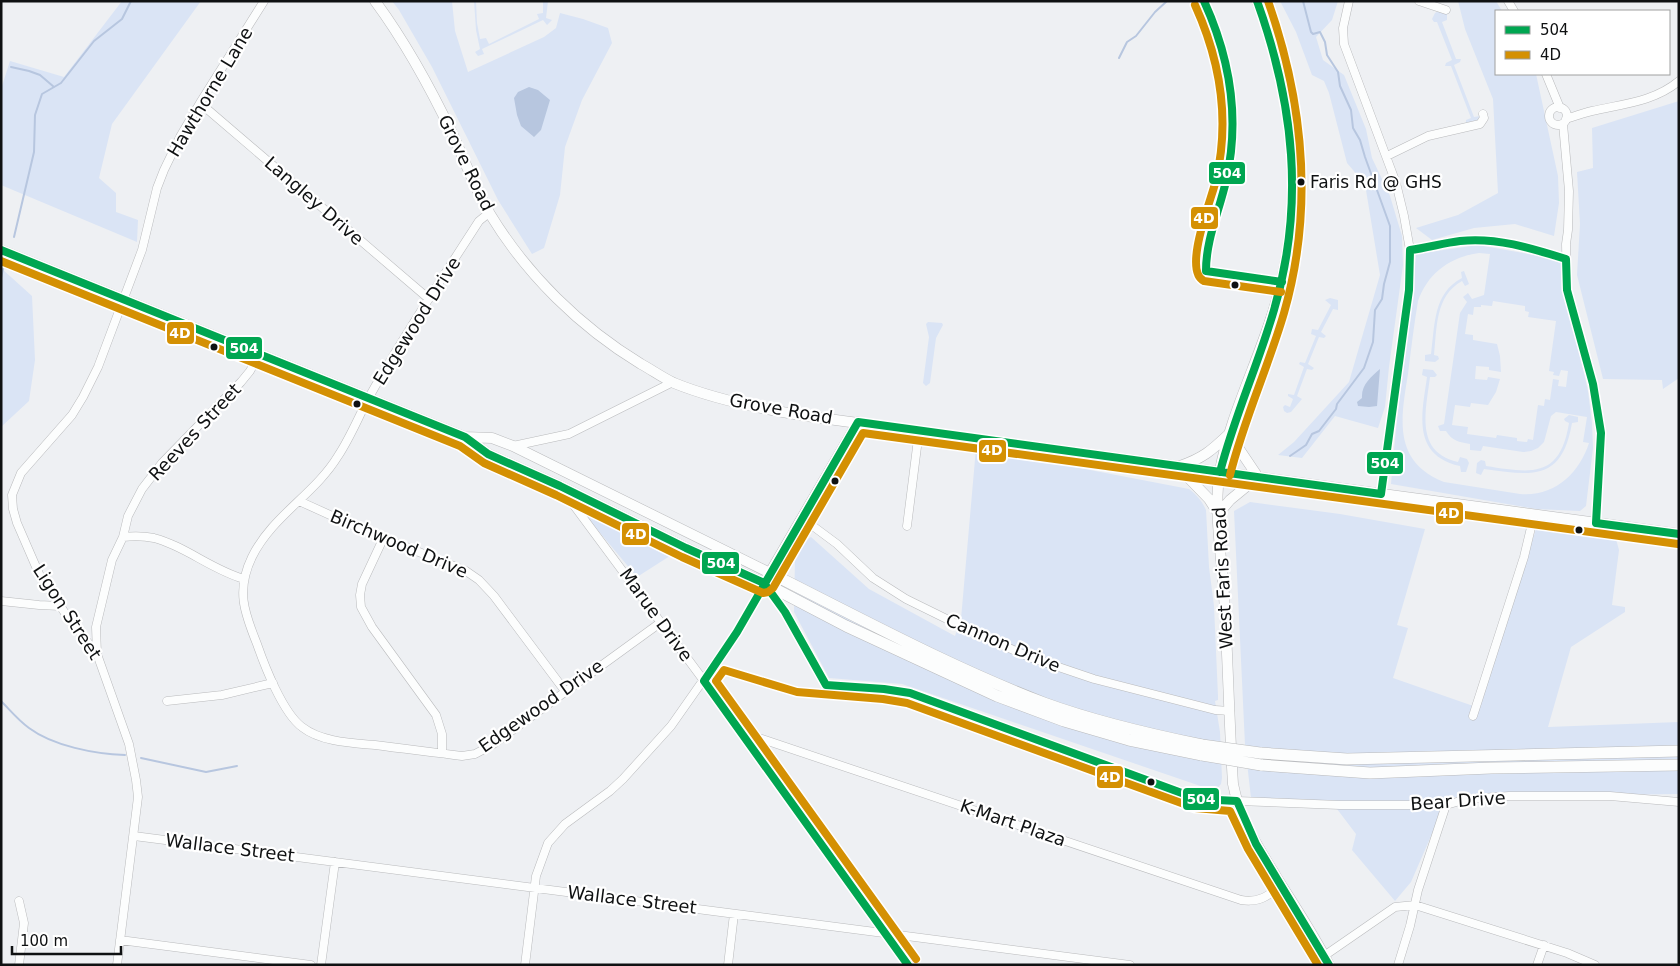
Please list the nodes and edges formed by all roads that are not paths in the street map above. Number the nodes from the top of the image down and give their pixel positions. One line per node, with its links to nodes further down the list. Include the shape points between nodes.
1 (264, 1): 9 (street, Hawthorne Lane)
2 (375, 1): 15 (main road, Grove Road, via 428,86)
3 (1257, 1): 24 (main road, West Faris Road, via 1284,93 1291,150 1291,208 1280,290)
4 (1349, 1): 14 (street, via 1342,28 1344,44)
5 (1419, 1): 6 (street)
6 (1446, 10)
7 (1546, 75): 10 (street)
8 (1679, 81): 11 (street, via 1646,99)
9 (200, 103): 17 (street, Hawthorne Lane, via 164,170 142,250); 18 (street, Langley Drive)
10 (1559, 109): 11 (street); 13 (street, via 1566,114); 13 (street, via 1550,116 1552,122)
11 (1590, 111): 13 (street)
12 (1483, 114): 14 (street, via 1480,124 1428,136)
13 (1562, 123): 36 (street, via 1569,191 1567,290 1589,369 1601,433)
14 (1387, 156): 31 (street, via 1409,238 1410,265)
15 (489, 213): 18 (street, Edgewood Drive, via 479,221); 20 (main road, Grove Road, via 534,274 566,308 601,338)
16 (1, 250): 17 (main road)
17 (123, 298): 19 (main road); 45 (street, Ligon Street, via 98,367 83,397 72,416 21,473 12,494 13,509 26,546 40,576)
18 (429, 299): 21 (street, Edgewood Drive)
19 (259, 354): 21 (main road); 39 (street, Reeves Street, via 241,382 151,477 128,516)
20 (673, 382): 22 (main road, Grove Road, via 762,409); 26 (street, via 569,434)
21 (369, 398): 25 (main road); 32 (street, Edgewood Drive, via 333,464)
22 (858, 422): 23 (main road, Grove Road); 35 (main road)
23 (919, 431): 27 (main road, Grove Road); 37 (street)
24 (1230, 434): 27 (main road, via 1210,453); 28 (main road, West Faris Road); 29 (main road)
25 (465, 437): 26 (main road, via 492,438); 30 (main road, via 488,454)
26 (513, 446): 41 (main road)
27 (1178, 467): 28 (main road, Grove Road); 33 (main road, via 1209,499)
28 (1220, 472): 29 (main road, Grove Road); 33 (main road, West Faris Road)
29 (1258, 477): 31 (main road, Grove Road); 33 (main road)
30 (560, 486): 43 (main road); 46 (street, Marue Drive)
31 (1381, 494): 34 (main road, Grove Road)
32 (299, 501): 40 (street, Birchwood Drive); 42 (street, Edgewood Drive, via 265,536)
33 (1218, 514): 52 (main road, West Faris Road)
34 (1534, 515): 36 (main road, Grove Road); 53 (street, via 1524,558)
35 (802, 518): 41 (main road); 52 (street, Cannon Drive, via 837,544 872,578 906,599 984,637 1094,680)
36 (1596, 523): 38 (main road, Grove Road)
37 (907, 526)
38 (1679, 534)
39 (123, 536): 42 (street, via 156,539); 47 (street, Reeves Street, via 112,560 96,627)
40 (383, 539): 50 (street, Birchwood Drive, via 466,571 479,580); 57 (street, via 362,584 361,607 436,715 442,734)
41 (770, 573): 43 (main road); 55 (highway, via 1021,694 1124,729)
42 (244, 579): 49 (street, Edgewood Drive, via 246,616)
43 (764, 583): 48 (street, via 737,632); 55 (highway, via 855,630 1028,708 1129,740)
44 (1, 601): 45 (street)
45 (60, 606): 47 (street, Ligon Street)
46 (660, 623): 48 (street, Marue Drive); 50 (street, Edgewood Drive)
47 (97, 654): 62 (street, Ligon Street, via 129,744 138,797)
48 (704, 681): 54 (street, Marue Drive); 65 (street, via 671,726 623,779 554,835 544,851)
49 (273, 683): 51 (street, via 222,695); 57 (street, Edgewood Drive, via 295,721 308,732 339,740)
50 (565, 691): 57 (street, Edgewood Drive, via 484,750 462,756)
51 (167, 701)
52 (1230, 711): 59 (main road, West Faris Road, via 1233,784)
53 (1473, 716)
54 (741, 732): 64 (street, K-Mart Plaza, via 1241,900 1255,902); 69 (street, Marue Drive)
55 (1202, 750): 56 (highway, bridge, via 1347,759); 58 (highway, bridge, via 1261,765 1370,773)
56 (1679, 751)
57 (442, 753)
58 (1679, 765)
59 (1237, 801): 61 (street, Bear Drive, via 1355,806); 64 (main road, West Faris Road, via 1252,837)
60 (1679, 802): 61 (street, Bear Drive, via 1610,796 1509,796 1467,799)
61 (1446, 805): 67 (street)
62 (134, 836): 63 (street, Wallace Street); 70 (street, Ligon Street)
63 (335, 862): 65 (street, Wallace Street); 77 (street)
64 (1282, 885): 72 (main road, West Faris Road)
65 (535, 888): 68 (street, Wallace Street); 78 (street)
66 (19, 901): 74 (street, via 24,923)
67 (1415, 905): 71 (street); 72 (street, via 1395,907); 82 (street)
68 (734, 914): 69 (street, Wallace Street); 79 (street)
69 (886, 933): 73 (street, Wallace Street); 80 (street, Marue Drive)
70 (120, 940): 75 (street, Ligon Street); 76 (street)
71 (1544, 945): 83 (street); 84 (street)
72 (1327, 960)
73 (1113, 964): 81 (street, Wallace Street)
74 (19, 965)
75 (117, 965)
76 (311, 965)
77 (321, 965)
78 (525, 965)
79 (728, 965)
80 (908, 965)
81 (1130, 965)
82 (1398, 965)
83 (1538, 965)
84 (1595, 965)

